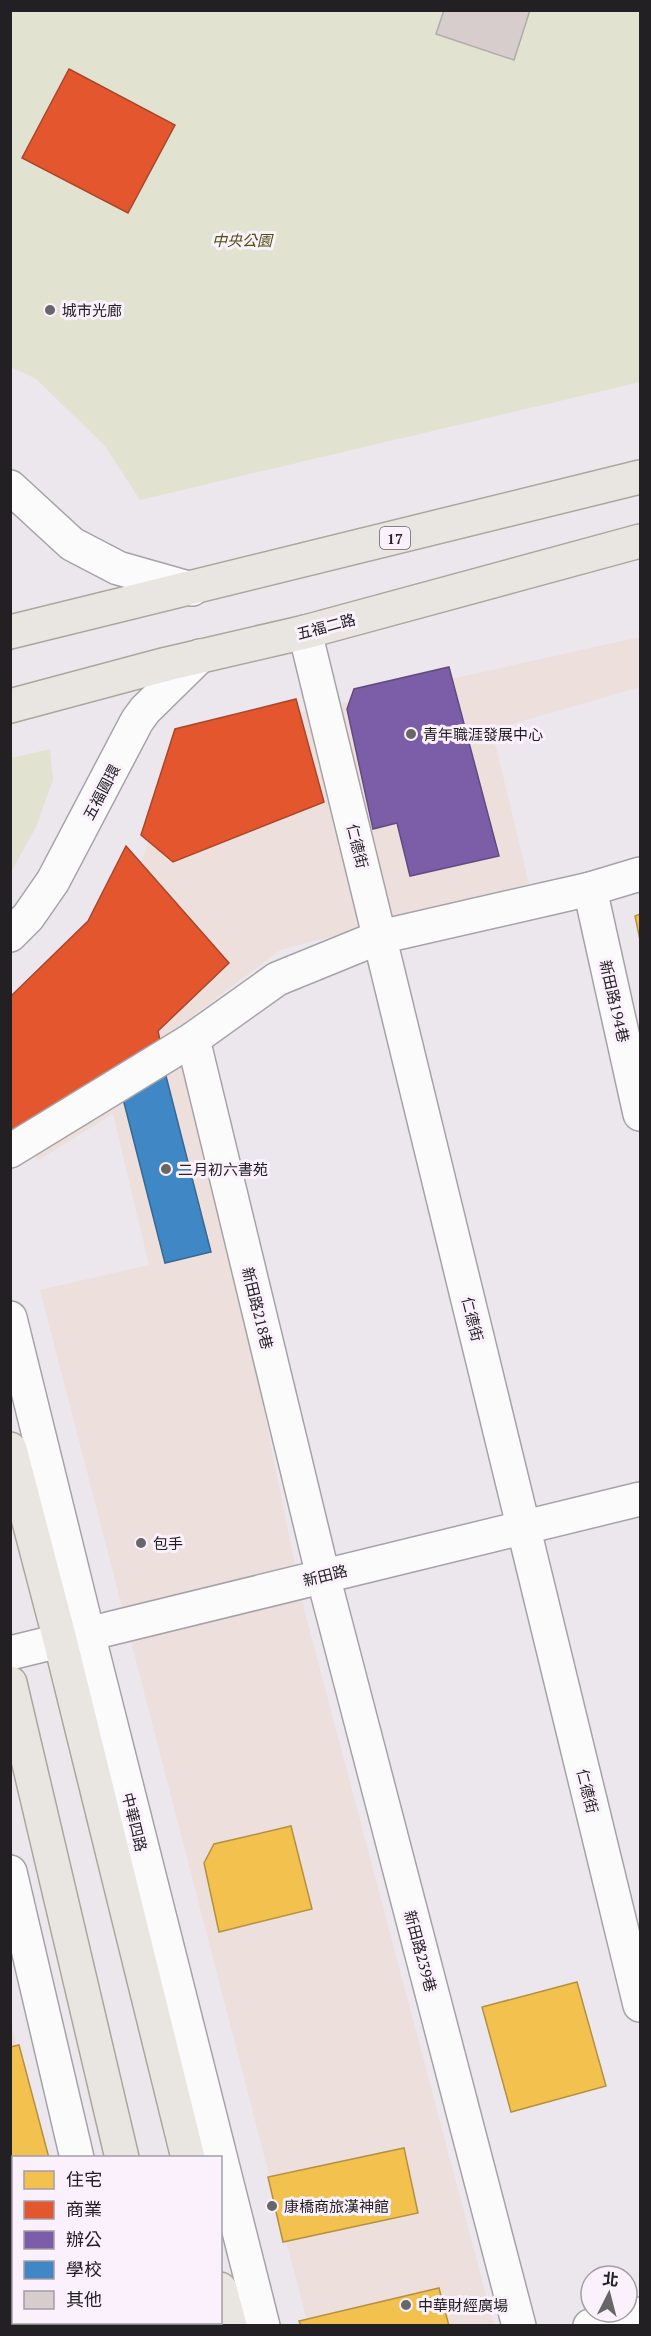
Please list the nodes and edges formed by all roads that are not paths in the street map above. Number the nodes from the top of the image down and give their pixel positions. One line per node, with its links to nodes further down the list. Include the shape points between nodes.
1 (640, 477): 4 (main road, 17)
2 (10, 487): 4 (street, via 72,544 118,568)
3 (640, 541): 6 (main road, 五福二路)
4 (192, 589): 5 (main road, 17)
5 (10, 632)
6 (305, 632): 7 (main road, 五福二路); 12 (street, 仁德街)
7 (200, 656): 8 (main road, 五福二路); 11 (street, 五福圓環, via 145,710 53,881)
8 (10, 706)
9 (640, 874): 10 (street)
10 (590, 889): 12 (street); 14 (street, 新田路194巷)
11 (10, 935)
12 (380, 937): 13 (street, via 277,979); 19 (street, 仁德街)
13 (193, 1040): 15 (street); 20 (street, 新田路218巷)
14 (640, 1114)
15 (10, 1151)
16 (10, 1318): 21 (street, 中華四路)
17 (10, 1449): 21 (main road, 中華四路)
18 (640, 1499): 19 (street, 新田路)
19 (523, 1527): 20 (street, 新田路); 25 (street, 仁德街)
20 (323, 1576): 21 (street, 新田路); 35 (street, 新田路239巷)
21 (74, 1637): 22 (street, 新田路); 28 (main road, 中華四路); 29 (street, 中華四路)
22 (10, 1653)
23 (10, 1683): 27 (main road)
24 (10, 1872): 26 (street)
25 (640, 2005)
26 (77, 2156)
27 (122, 2156)
28 (188, 2156)
29 (217, 2156)
30 (222, 2176): 34 (street, 中華四路)
31 (222, 2296): 33 (main road)
32 (640, 2314): 36 (street)
33 (230, 2325)
34 (263, 2325)
35 (519, 2325)
36 (590, 2325)

